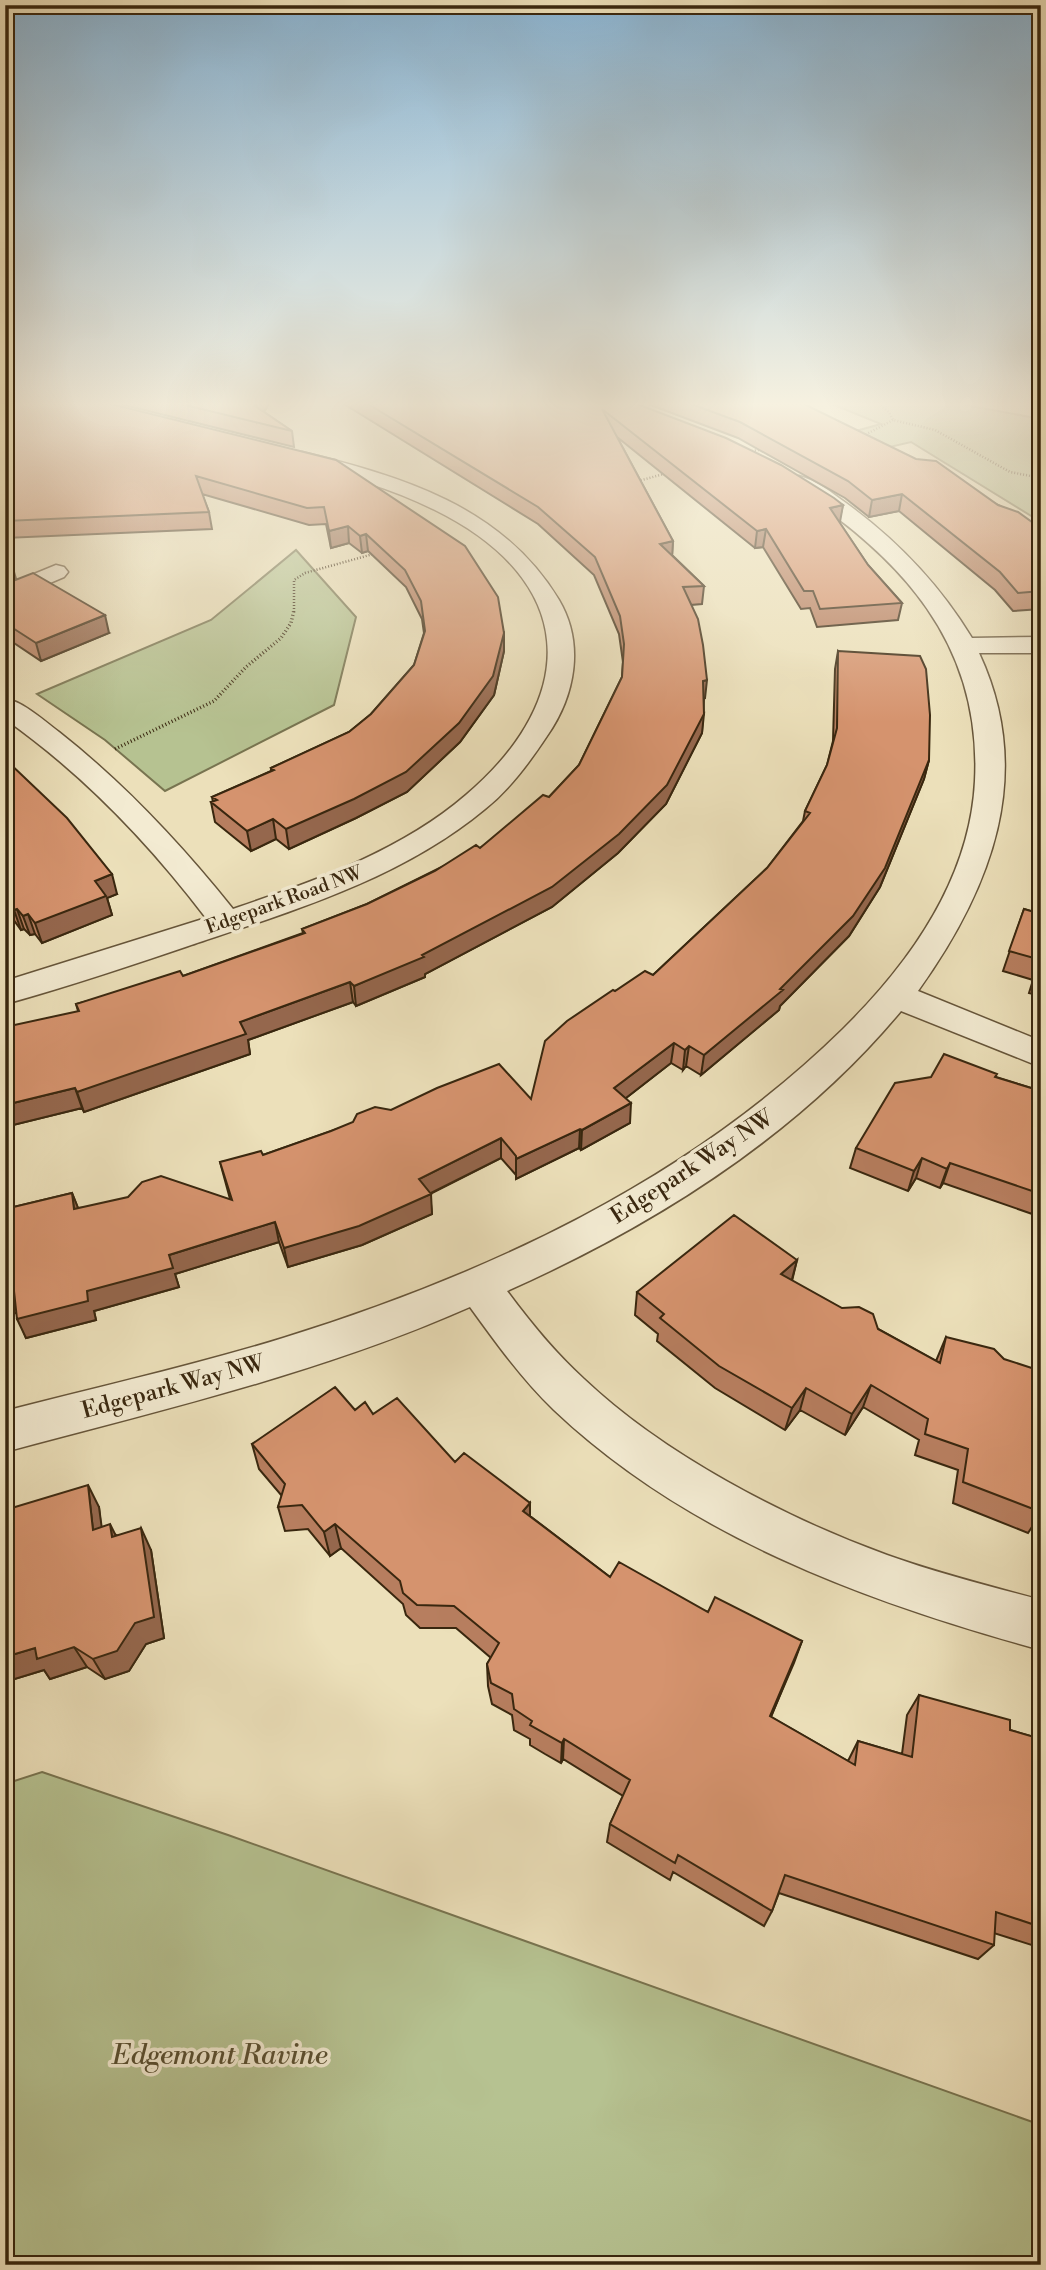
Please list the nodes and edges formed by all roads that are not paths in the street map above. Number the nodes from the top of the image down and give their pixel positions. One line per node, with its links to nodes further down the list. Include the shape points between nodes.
1 (446, 510): 8 (street, Edgepark Road NW, via 498,540 541,585 563,643 561,679 550,709 526,751 481,798 431,835 327,888)
2 (843, 510): 5 (street, Edgepark Way NW, via 886,546 937,601)
3 (56, 572): 4 (street)
4 (5, 595)
5 (964, 646): 6 (street); 10 (street, Edgepark Way NW, via 987,721 990,784 986,818 957,905)
6 (1041, 646)
7 (5, 706): 8 (street, via 82,762 141,818)
8 (226, 922): 9 (street, Edgepark Road NW)
9 (5, 993)
10 (896, 995): 11 (street); 12 (street, Edgepark Way NW, via 795,1097 732,1146 579,1238)
11 (1041, 1055)
12 (478, 1285): 13 (street, Edgepark Way NW, via 281,1357); 14 (street, via 522,1345 583,1408 663,1468 762,1525 887,1580)
13 (5, 1432)
14 (1041, 1625)

